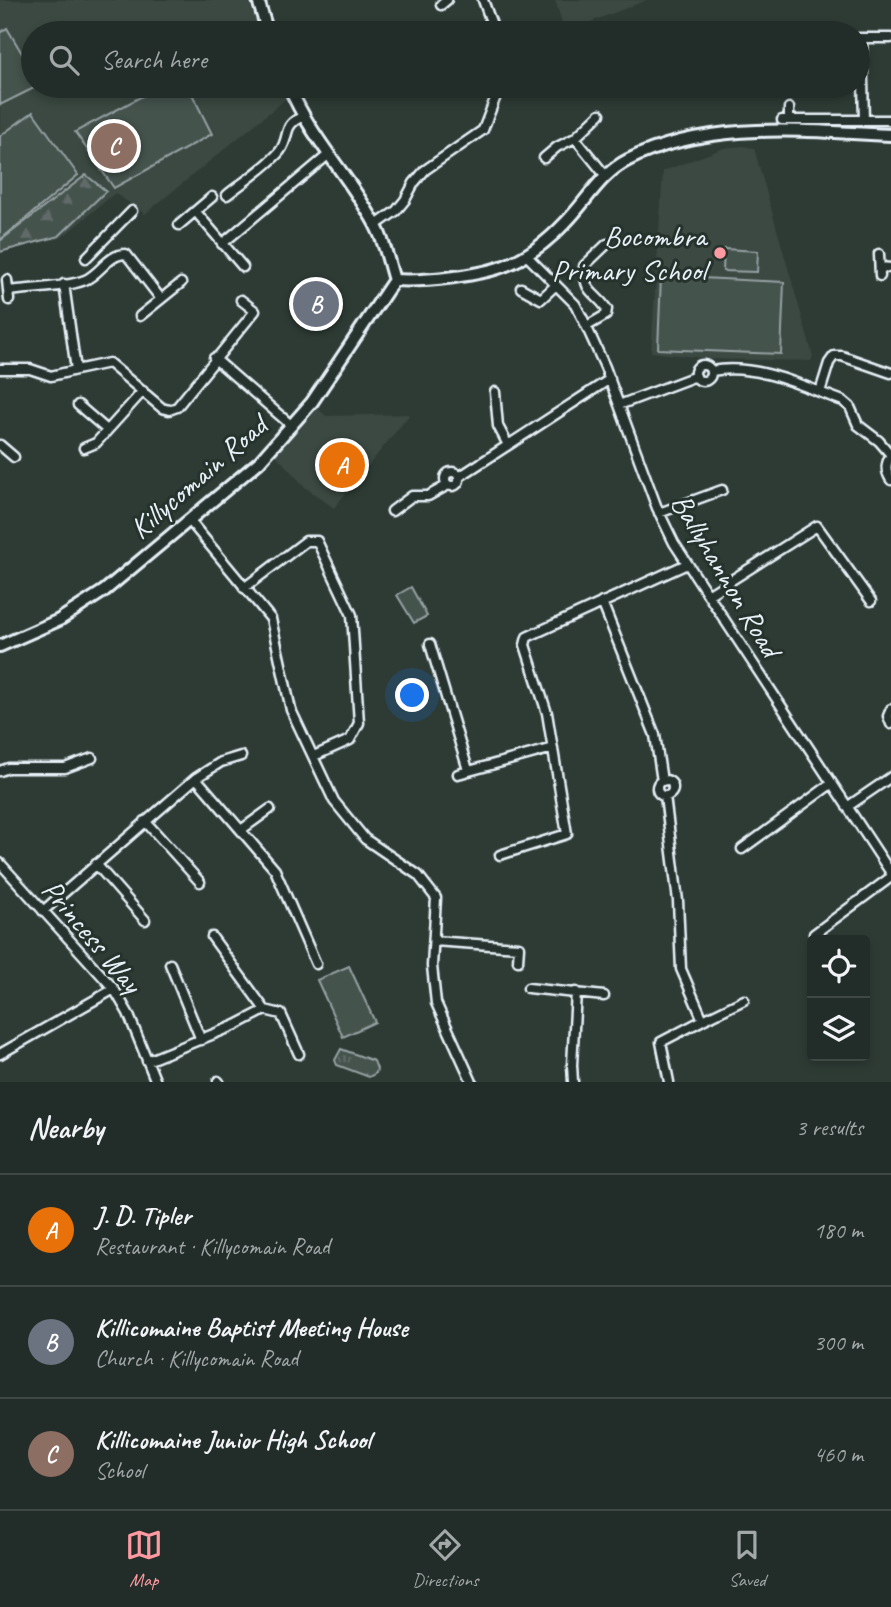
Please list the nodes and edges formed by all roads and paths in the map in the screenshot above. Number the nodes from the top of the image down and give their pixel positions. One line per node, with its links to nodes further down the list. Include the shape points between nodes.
1 (258, 0): 3 (street)
2 (483, 0): 4 (street)
3 (264, 21)
4 (491, 21)
5 (870, 38): 6 (street)
6 (891, 38)
7 (295, 98): 12 (street)
8 (495, 98): 25 (street, via 483,130 425,170 396,211)
9 (863, 98): 14 (street)
10 (789, 108): 14 (street, via 785,120)
11 (600, 114): 16 (street)
12 (304, 116): 17 (street); 20 (street, via 288,127 280,150)
13 (891, 120): 14 (street)
14 (864, 121)
15 (891, 135): 19 (street, via 710,134 672,142 627,160)
16 (575, 138): 18 (street); 19 (street)
17 (328, 155): 25 (street); 26 (street)
18 (544, 158)
19 (605, 175): 30 (street, via 565,223)
20 (227, 195)
21 (212, 197): 23 (street)
22 (132, 211): 28 (street)
23 (195, 212): 24 (street); 26 (street)
24 (178, 225)
25 (376, 225): 36 (street)
26 (222, 244): 33 (street)
27 (607, 244): 44 (street, via 584,266 584,282 607,309 606,315)
28 (98, 247): 31 (street); 32 (street)
29 (878, 254): 34 (street, via 880,272)
30 (526, 255): 36 (street, via 474,273 413,282); 39 (street, Ballyhannon Road)
31 (86, 258)
32 (110, 260): 38 (street, via 83,281); 41 (street, via 126,254)
33 (243, 267)
34 (891, 268)
35 (7, 280): 38 (street, via 9,295)
36 (394, 280): 55 (street, Killycomain Road)
37 (181, 283): 41 (street)
38 (64, 284): 47 (street)
39 (556, 285): 40 (street, via 541,299); 44 (street, Ballyhannon Road, via 575,304)
40 (521, 288)
41 (161, 299): 43 (street)
42 (241, 300): 45 (street, via 255,311)
43 (141, 316)
44 (587, 326): 49 (street, Ballyhannon Road)
45 (214, 358): 50 (street, via 177,407 162,408); 55 (street)
46 (0, 369): 47 (street, via 55,375)
47 (76, 370): 50 (street, via 109,363)
48 (891, 373): 52 (street, via 834,356)
49 (610, 379): 54 (street, Ballyhannon Road); 57 (street)
50 (143, 391): 56 (street)
51 (495, 392): 57 (street, via 498,426)
52 (820, 392): 54 (street, via 770,374 731,367 711,371 700,365 696,376); 60 (street, via 850,407 858,425)
53 (79, 405): 56 (street)
54 (619, 405): 65 (street, Ballyhannon Road)
55 (292, 426): 66 (street, Killycomain Road, via 259,462)
56 (107, 430): 58 (street)
57 (508, 445): 64 (street, via 458,477 453,472 447,475 448,485 428,496 412,496)
58 (84, 448)
59 (2, 450): 61 (street)
60 (891, 455): 62 (street, via 886,470)
61 (14, 457)
62 (891, 480)
63 (722, 490): 65 (street)
64 (392, 511)
65 (659, 513): 67 (street, Ballyhannon Road)
66 (189, 520): 68 (street); 73 (street, Killycomain Road, via 104,591 59,620)
67 (687, 564): 69 (street, Ballyhannon Road); 71 (street)
68 (244, 588): 78 (street, via 271,619 291,710); 78 (street, via 306,541 317,541 352,615 359,723 350,740)
69 (708, 595): 70 (street, via 817,526); 85 (street, Ballyhannon Road)
70 (871, 601)
71 (602, 602): 76 (street, via 527,637 525,645); 110 (street, via 655,735 662,781 657,789 665,796 678,901 681,970)
72 (430, 644): 81 (street)
73 (0, 646)
74 (891, 709): 75 (street)
75 (891, 724)
76 (553, 748): 81 (street); 91 (street, via 567,834)
77 (241, 756): 84 (street)
78 (314, 757): 100 (street, via 334,801 365,839 418,875 436,898)
79 (92, 758): 80 (street, via 65,768)
80 (0, 771)
81 (468, 771): 82 (street)
82 (457, 774)
83 (891, 777): 86 (street)
84 (195, 778): 88 (street); 89 (street)
85 (831, 785): 86 (street, Ballyhannon Road); 90 (street)
86 (846, 807): 94 (street, Ballyhannon Road)
87 (270, 809): 89 (street)
88 (145, 821): 93 (street); 95 (street)
89 (241, 830): 103 (street, via 275,870)
90 (742, 849)
91 (500, 855)
92 (0, 863): 96 (street, Princess Way)
93 (96, 864): 96 (street); 97 (street)
94 (891, 875): 98 (street)
95 (200, 882)
96 (43, 911): 105 (street, Princess Way)
97 (145, 920)
98 (814, 934)
99 (212, 937): 109 (street)
100 (434, 942): 101 (street, via 519,947); 116 (street, via 436,1003)
101 (518, 961)
102 (170, 964): 111 (street)
103 (316, 964)
104 (528, 988): 106 (street)
105 (114, 989): 112 (street); 114 (street, Princess Way)
106 (576, 992): 107 (street); 117 (street)
107 (604, 996)
108 (744, 1000): 110 (street)
109 (265, 1010): 111 (street); 113 (street, via 281,1014)
110 (703, 1020): 118 (street, via 661,1042)
111 (201, 1040): 114 (street)
112 (0, 1054)
113 (299, 1054)
114 (147, 1061): 115 (street, Princess Way)
115 (156, 1082)
116 (472, 1082)
117 (573, 1082)
118 (669, 1082)

